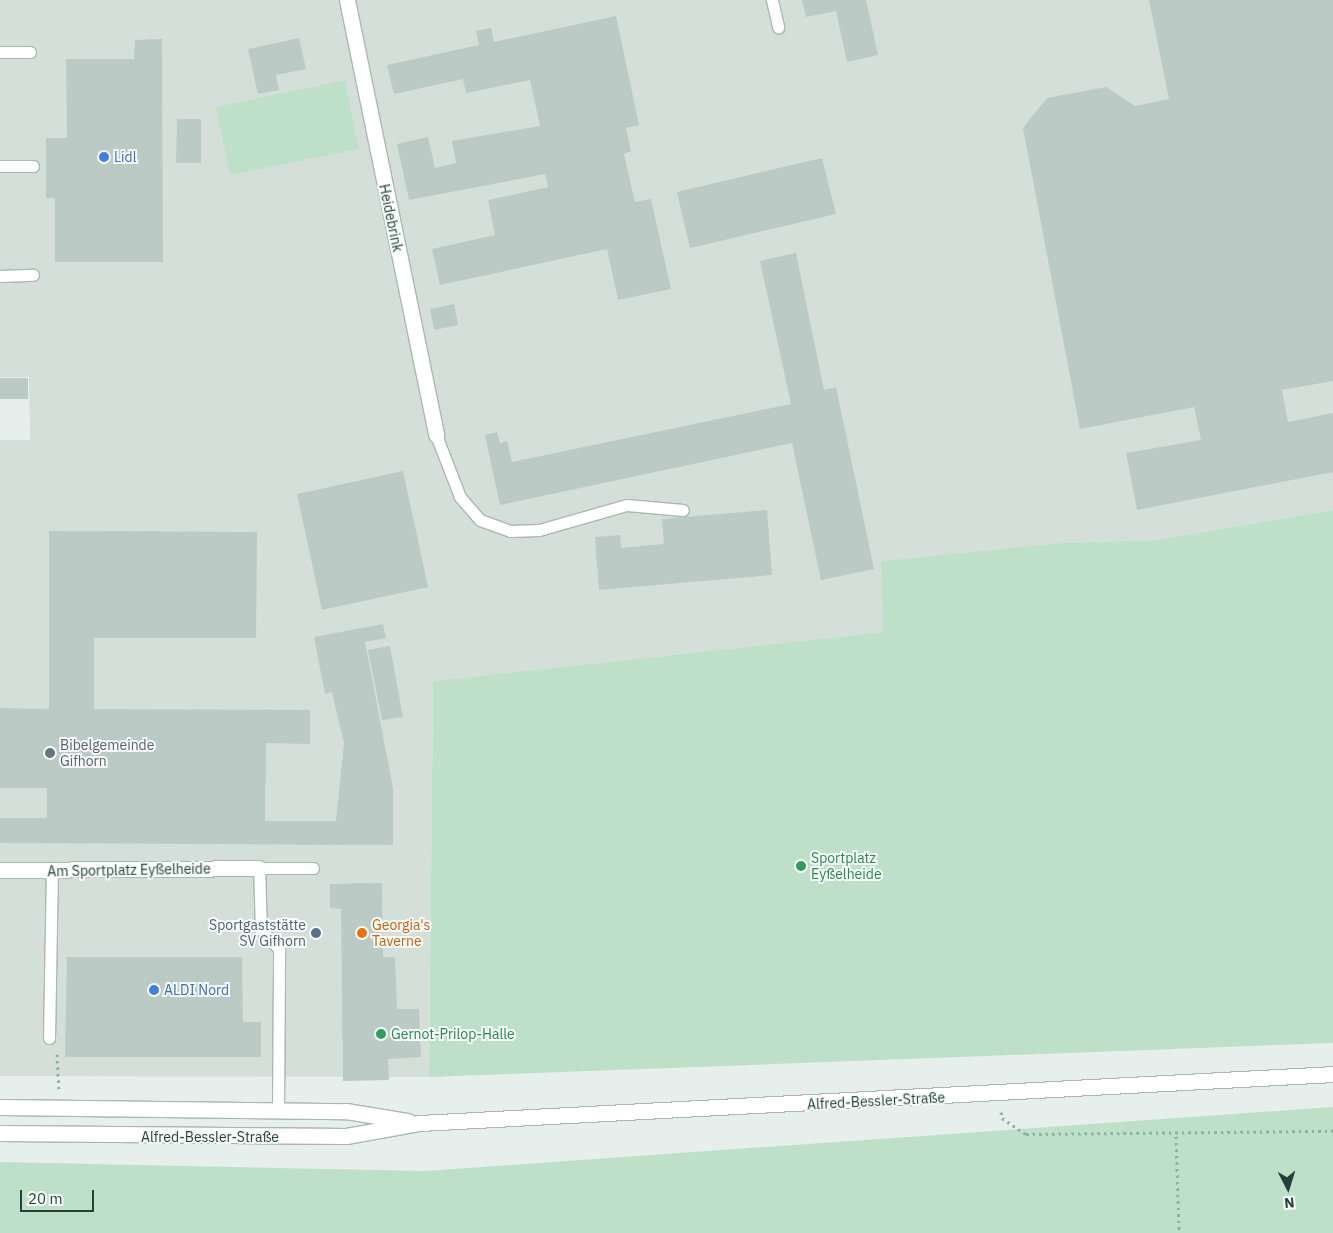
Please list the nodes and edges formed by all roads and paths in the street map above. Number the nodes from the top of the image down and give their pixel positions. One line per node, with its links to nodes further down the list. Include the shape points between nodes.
1 (347, 0): 10 (street, Heidebrink)
2 (772, 0): 3 (lane)
3 (778, 27)
4 (0, 52): 5 (lane)
5 (30, 52)
6 (0, 166): 7 (lane)
7 (33, 166)
8 (33, 275): 9 (lane)
9 (0, 276)
10 (436, 436): 11 (lane, via 460,497 480,520 510,531 538,530 626,504)
11 (683, 510)
12 (259, 868): 13 (lane); 15 (street, Am Sportplatz Eyßelheide); 21 (lane, via 261,930 279,949)
13 (313, 868)
14 (0, 870): 15 (street, Am Sportplatz Eyßelheide)
15 (52, 871): 16 (lane)
16 (49, 1038): 20 (path, via 59,1058)
17 (1333, 1074): 18 (street, Alfred-Bessler-Straße)
18 (997, 1094): 22 (street, Alfred-Bessler-Straße); 25 (path, via 1002,1118 1026,1134 1136,1132)
19 (0, 1107): 20 (street, Alfred-Bessler-Straße)
20 (58, 1108): 21 (street, Alfred-Bessler-Straße)
21 (278, 1111): 22 (street, Alfred-Bessler-Straße, via 346,1111)
22 (420, 1123): 24 (street, Alfred-Bessler-Straße, via 346,1136)
23 (1333, 1132): 25 (path)
24 (0, 1133)
25 (1176, 1136): 26 (path)
26 (1180, 1233)

